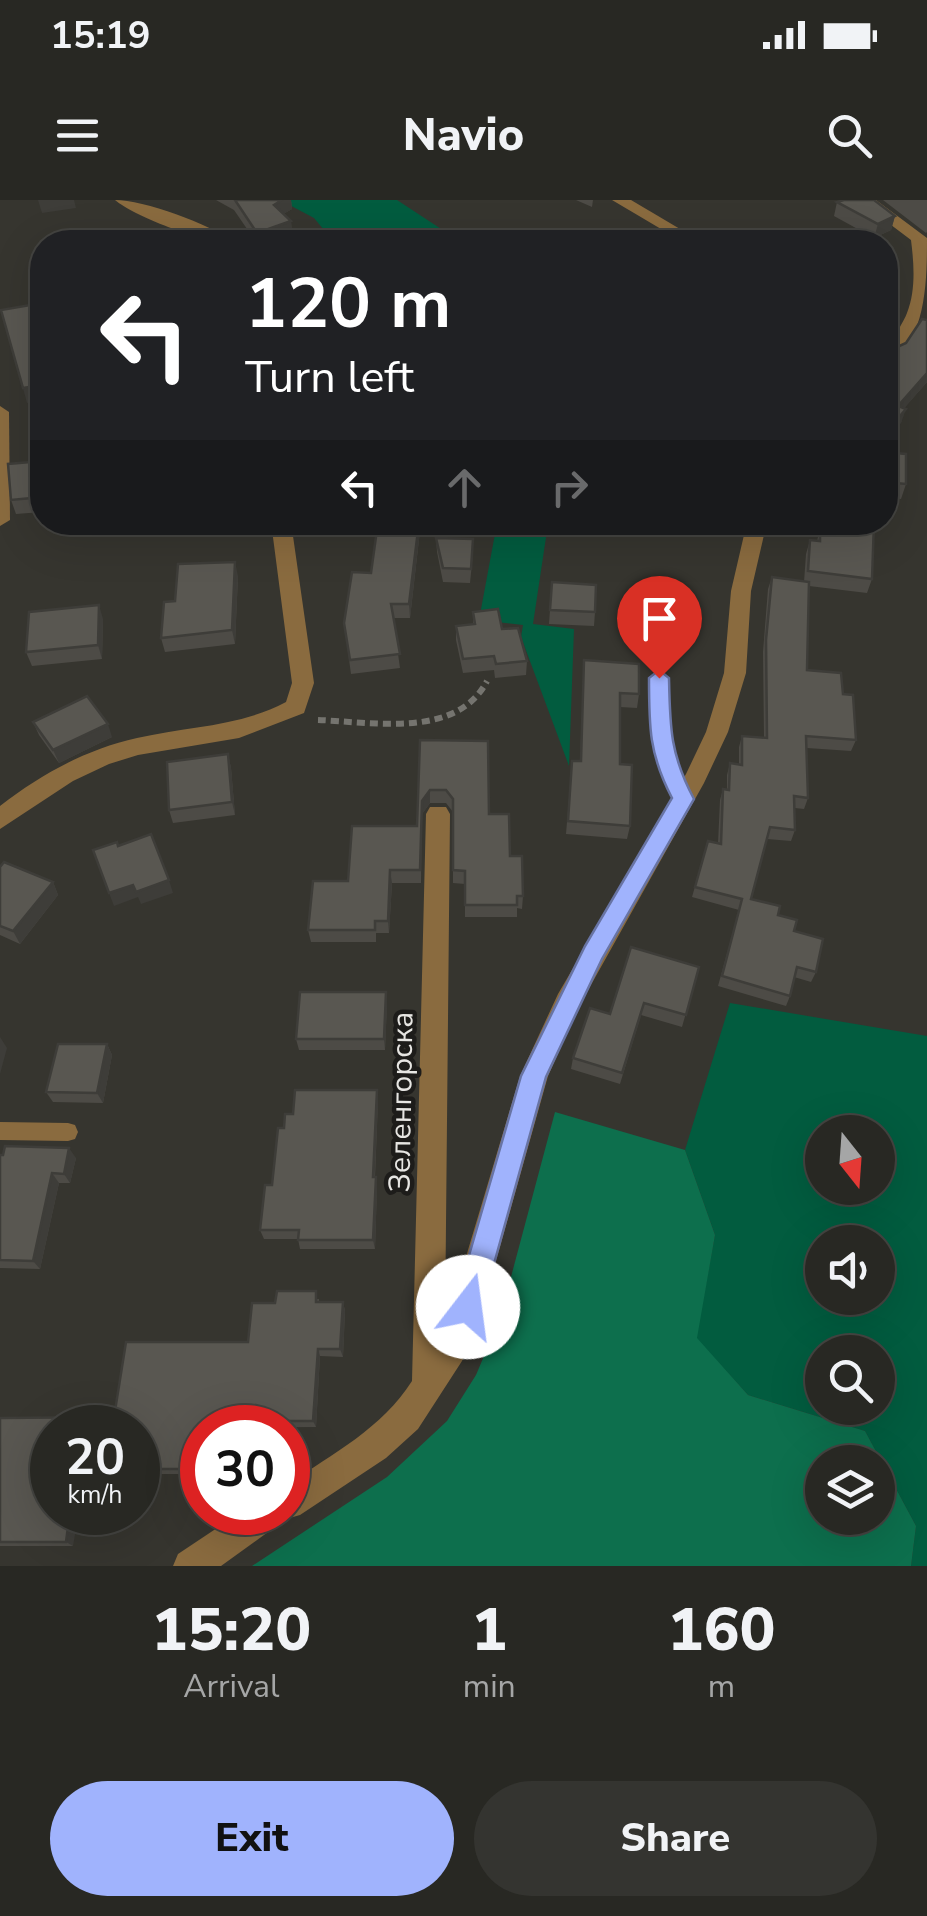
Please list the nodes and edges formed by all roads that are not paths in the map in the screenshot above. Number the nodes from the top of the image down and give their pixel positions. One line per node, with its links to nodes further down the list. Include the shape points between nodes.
1 (123, 200): 4 (street)
2 (620, 200): 5 (street)
3 (866, 200): 6 (street)
4 (198, 230)
5 (673, 230)
6 (923, 241): 7 (street, via 919,313)
7 (898, 341)
8 (0, 412): 9 (street)
9 (0, 520)
10 (283, 535): 15 (street, via 304,690 296,707 230,734 115,752)
11 (754, 535): 13 (street, via 735,674 718,732)
12 (659, 678): 13 (lane, via 659,736)
13 (684, 799): 18 (street, via 591,958 534,1076 468,1307)
14 (438, 814): 18 (street, Зеленгорска)
15 (2, 815)
16 (0, 1131): 17 (lane)
17 (68, 1132)
18 (428, 1391): 19 (street, via 408,1418)
19 (310, 1488)
20 (237, 1535): 21 (street)
21 (190, 1566)

